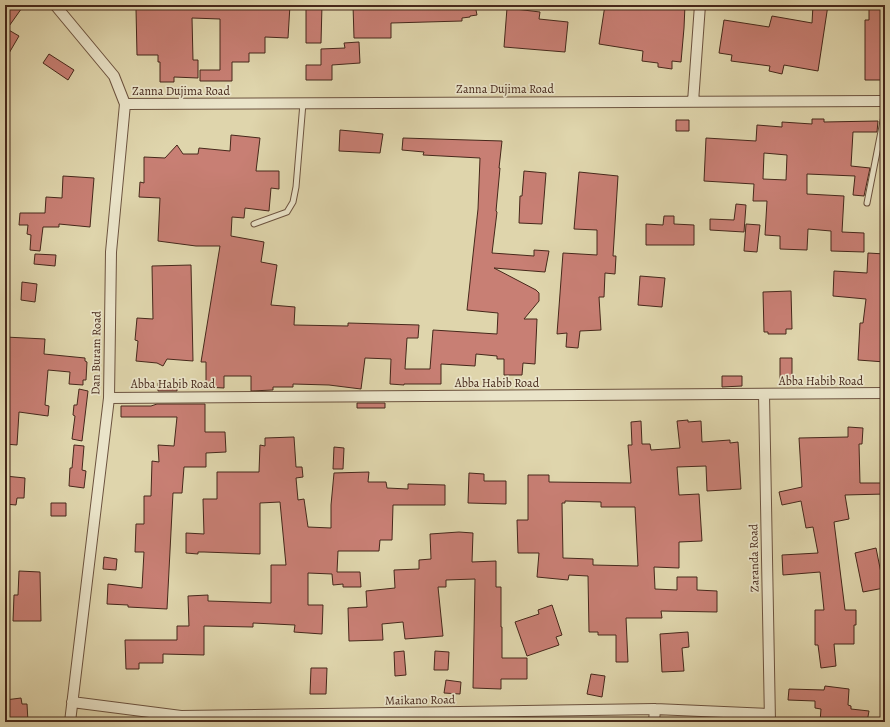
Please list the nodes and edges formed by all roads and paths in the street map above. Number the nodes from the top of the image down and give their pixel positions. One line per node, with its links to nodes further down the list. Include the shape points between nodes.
1 (55, 5): 6 (street, Dan Buram Road, via 114,76)
2 (700, 5): 4 (street)
3 (885, 101): 4 (street, Zanna Dujima Road)
4 (694, 102): 5 (street, Zanna Dujima Road)
5 (302, 103): 6 (street, Zanna Dujima Road); 9 (lane, via 293,202 287,212)
6 (125, 104): 12 (street, Dan Buram Road, via 112,252)
7 (885, 111): 8 (lane)
8 (867, 203)
9 (254, 224)
10 (885, 393): 11 (street, Abba Habib Road)
11 (764, 394): 12 (street, Abba Habib Road); 15 (street, Zaranda Road)
12 (109, 398): 13 (street, Dan Buram Road)
13 (72, 702): 16 (street, Maikano Road); 17 (street, Dan Buram Road)
14 (655, 709): 15 (street, Maikano Road); 16 (street, Maikano Road); 18 (street)
15 (770, 718)
16 (181, 719)
17 (70, 722)
18 (654, 722)

